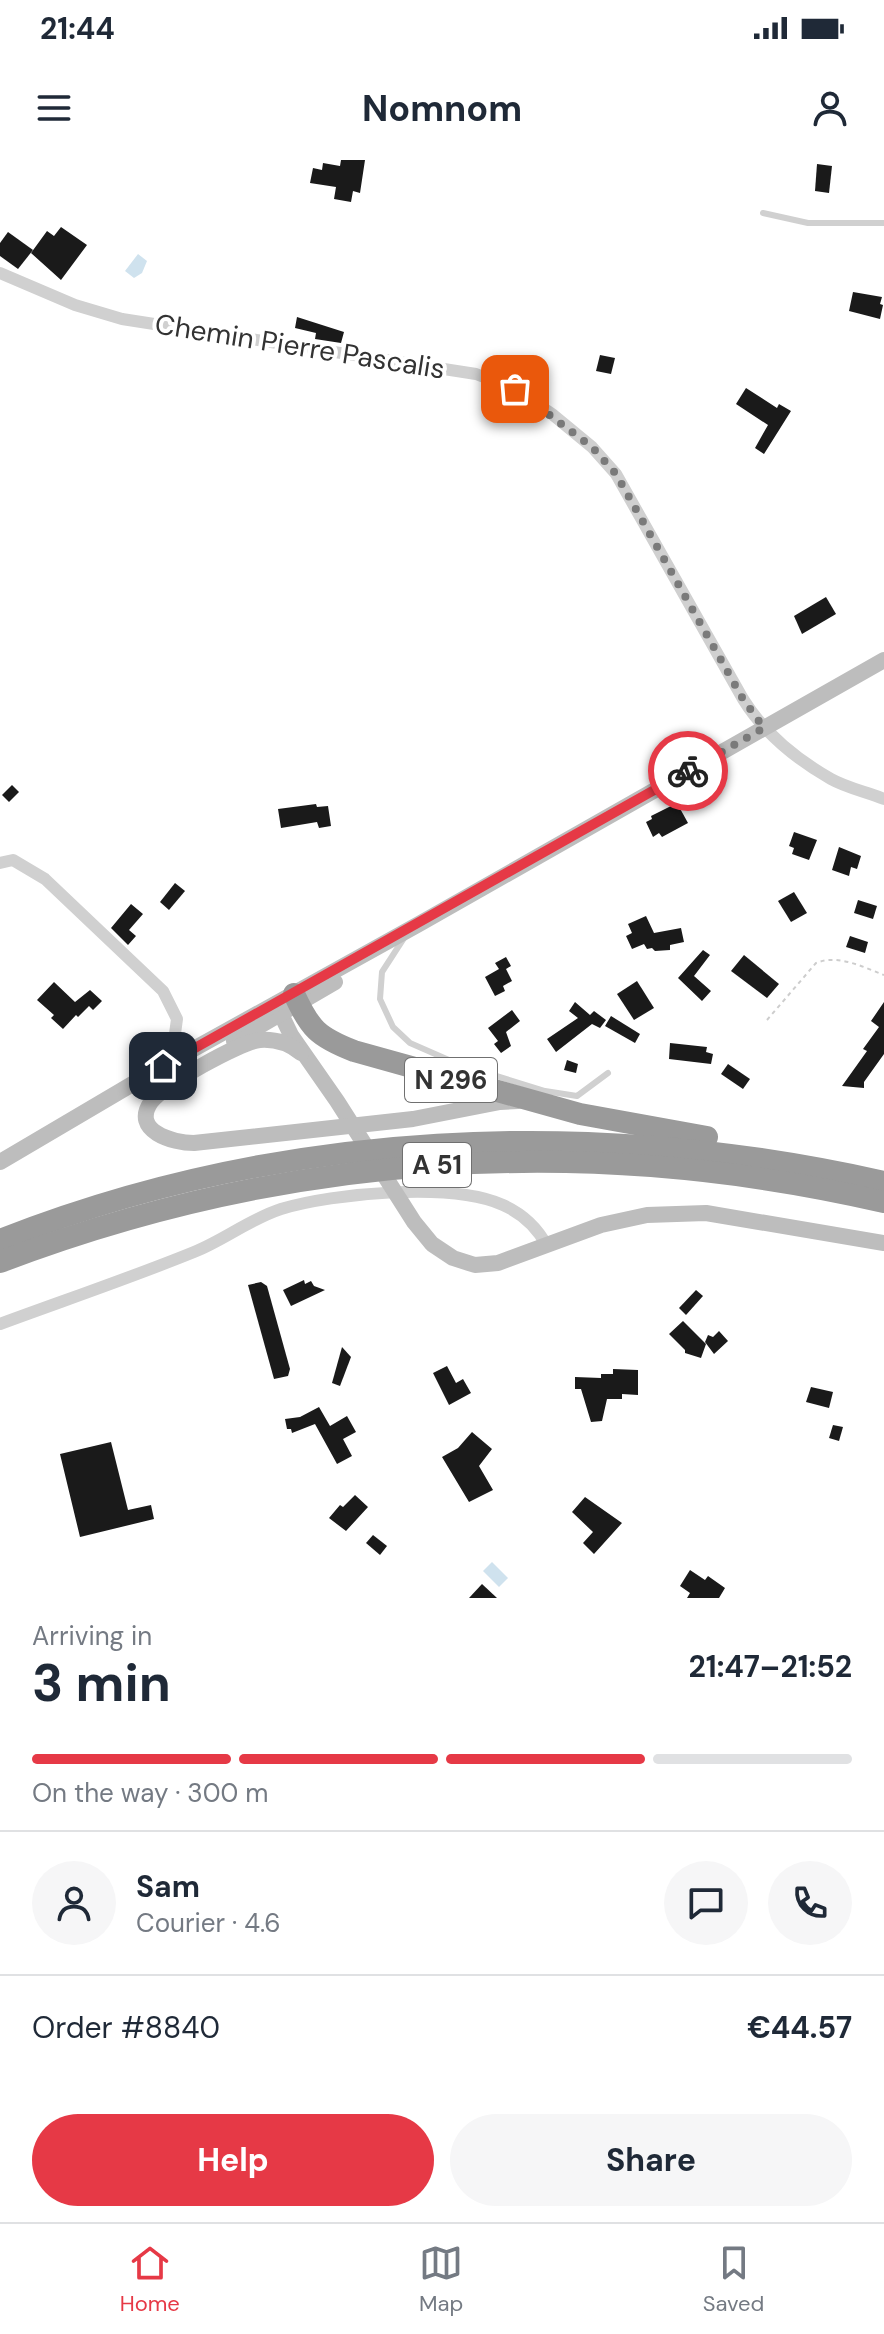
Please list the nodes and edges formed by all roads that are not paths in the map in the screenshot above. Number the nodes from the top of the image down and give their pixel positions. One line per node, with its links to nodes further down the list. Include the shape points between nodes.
1 (763, 213): 2 (lane, via 808,223)
2 (884, 223)
3 (0, 273): 5 (street, Chemin Pierre Pascalis, via 122,319 476,374 515,389 592,447 616,474)
4 (884, 660): 5 (street)
5 (764, 728): 6 (street, Chemin Pierre Pascalis, via 832,780); 8 (street)
6 (884, 799)
7 (0, 863): 11 (street, via 13,860 45,879 163,991 177,1019)
8 (413, 929): 9 (street); 12 (lane, via 382,972 380,999 393,1027 410,1043 458,1064 577,1096)
9 (289, 1004): 10 (street); 11 (street); 13 (highway, N 296, via 326,1040); 14 (street, via 171,1076)
10 (308, 1058): 13 (street, via 278,1042 247,1043 161,1092 151,1102 148,1122 167,1140 194,1143); 21 (street, via 432,1244 475,1265)
11 (163, 1066): 14 (street)
12 (608, 1073)
13 (527, 1101): 16 (highway, N 296, via 634,1126 776,1148)
14 (74, 1120): 15 (street)
15 (0, 1162)
16 (884, 1175)
17 (884, 1182): 19 (highway, A 51, via 778,1161 606,1142 396,1146 323,1154 131,1196)
18 (884, 1202): 22 (highway, A 51, via 756,1177 628,1164 404,1167 329,1175 161,1210)
19 (0, 1240)
20 (884, 1243): 21 (street, via 680,1212 601,1225)
21 (547, 1246): 23 (street, via 526,1219 486,1199 431,1193 335,1197 280,1210 198,1251)
22 (0, 1262)
23 (0, 1324)

